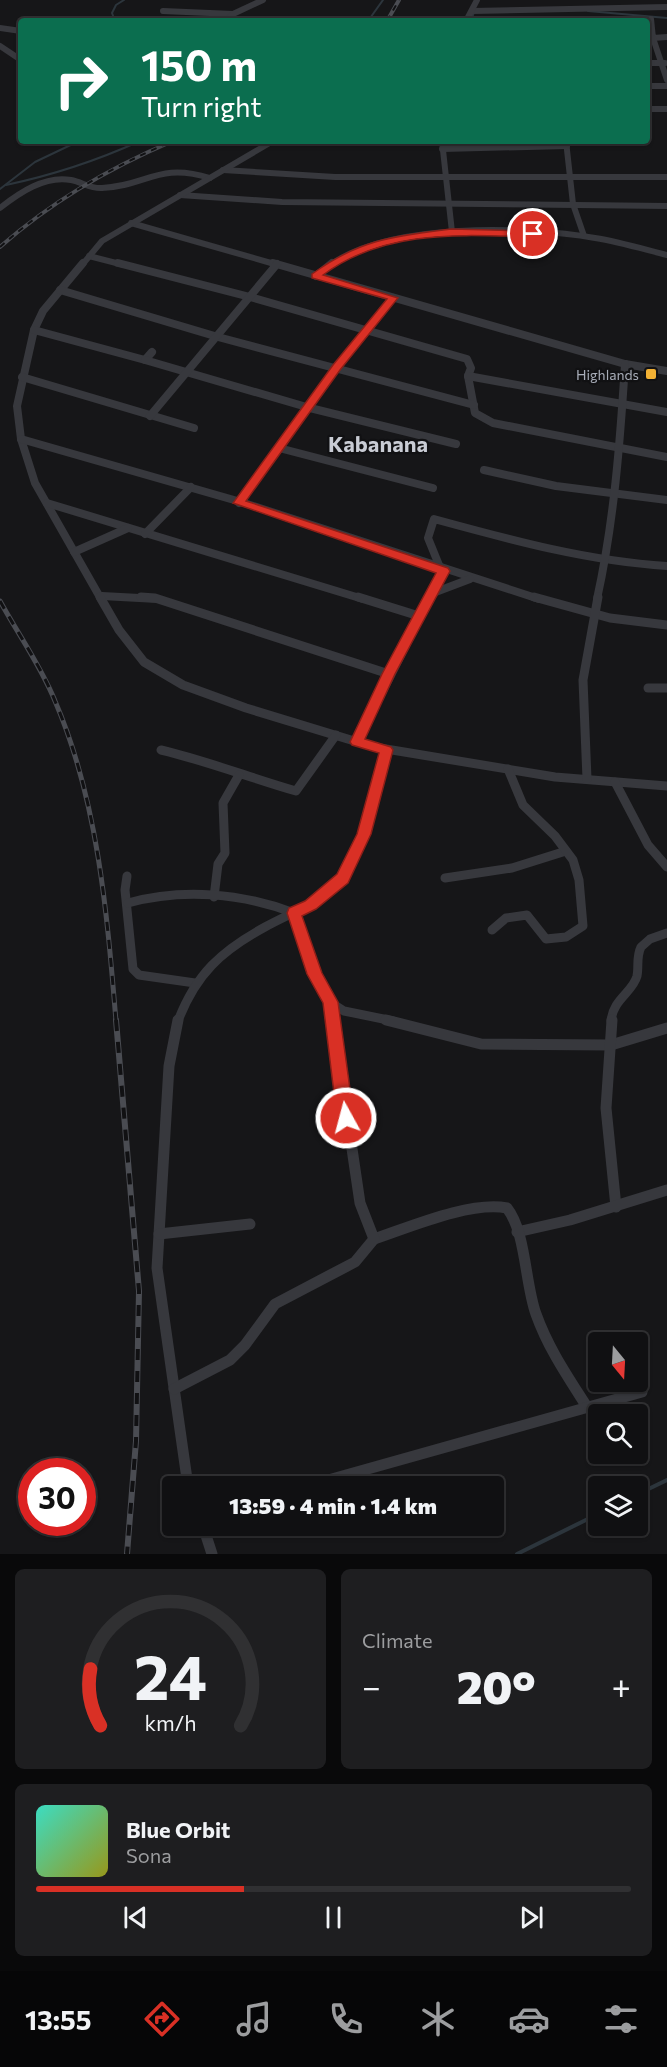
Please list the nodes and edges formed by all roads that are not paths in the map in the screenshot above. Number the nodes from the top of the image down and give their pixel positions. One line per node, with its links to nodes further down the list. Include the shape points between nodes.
1 (263, 0): 7 (street)
2 (477, 0): 6 (street)
3 (648, 3): 4 (street); 6 (street); 12 (street)
4 (667, 7)
5 (163, 11): 7 (street)
6 (472, 11): 9 (street)
7 (233, 14): 8 (street)
8 (228, 18)
9 (468, 18)
10 (0, 28): 11 (street)
11 (18, 31)
12 (650, 38): 13 (street); 16 (street)
13 (667, 38)
14 (0, 46): 15 (street)
15 (18, 58)
16 (664, 63): 17 (street)
17 (667, 80)
18 (650, 86): 19 (street)
19 (667, 86)
20 (650, 109): 21 (street)
21 (667, 109)
22 (268, 144): 27 (street)
23 (442, 144): 26 (street)
24 (545, 144): 26 (street)
25 (566, 144): 28 (street)
26 (442, 149): 29 (street)
27 (223, 170): 29 (street, via 277,177); 31 (street)
28 (568, 175): 29 (street); 30 (street); 34 (street)
29 (446, 177): 33 (street)
30 (667, 177)
31 (210, 178): 32 (street); 36 (street, via 173,169 100,188 70,179 56,180)
32 (180, 195): 33 (street, via 282,202); 37 (street)
33 (448, 203): 34 (street); 38 (street)
34 (573, 204): 35 (street); 39 (street)
35 (667, 206)
36 (0, 208)
37 (131, 223): 41 (street, via 102,241); 42 (street)
38 (452, 232): 39 (street); 43 (street, via 413,236 359,249)
39 (584, 236): 40 (street)
40 (667, 255)
41 (88, 256): 44 (street); 45 (street)
42 (277, 264): 43 (street); 45 (street)
43 (316, 276): 46 (street)
44 (60, 290): 47 (street, via 43,310); 49 (street)
45 (250, 297): 48 (street); 49 (street)
46 (393, 298): 48 (street); 52 (street)
47 (34, 330): 51 (street); 57 (street)
48 (367, 332): 53 (street); 56 (street, via 467,359 471,368)
49 (218, 337): 53 (street); 55 (street)
50 (152, 352): 51 (street)
51 (144, 360): 55 (street)
52 (625, 364): 54 (street); 59 (street)
53 (337, 368): 58 (street); 60 (street)
54 (667, 371)
55 (187, 373): 60 (street); 62 (street)
56 (468, 376): 58 (street); 59 (street)
57 (22, 377): 62 (street); 64 (street, via 17,406)
58 (474, 405): 67 (street, via 475,413 493,423)
59 (624, 406): 61 (street); 67 (street)
60 (310, 408): 65 (street); 66 (street)
61 (667, 412)
62 (150, 416): 63 (street)
63 (194, 428)
64 (21, 439): 70 (street); 74 (street, via 35,483)
65 (456, 444)
66 (279, 448): 71 (street); 75 (street)
67 (620, 449): 68 (street); 72 (street)
68 (667, 457)
69 (484, 470): 72 (street)
70 (190, 487): 75 (street); 77 (street)
71 (433, 488)
72 (615, 495): 73 (street); 79 (street)
73 (667, 500)
74 (47, 503): 76 (street); 78 (street)
75 (239, 503): 81 (street)
76 (128, 528): 77 (street); 78 (street)
77 (145, 534): 86 (street)
78 (74, 552): 84 (street)
79 (606, 560): 80 (street); 81 (street, via 517,542 434,519 426,534); 85 (street)
80 (667, 566)
81 (442, 571): 82 (street); 83 (street)
82 (471, 579): 83 (street); 85 (street)
83 (433, 593): 86 (street)
84 (102, 596): 88 (street, via 154,598); 91 (street, via 119,630 144,662 160,672 199,692)
85 (596, 614): 87 (street); 97 (street, via 583,680)
86 (419, 616): 88 (street)
87 (667, 625)
88 (389, 674): 92 (street)
89 (648, 688): 90 (street)
90 (667, 688)
91 (336, 735): 92 (street); 96 (street, via 296,791)
92 (357, 742): 94 (street)
93 (161, 750): 96 (street, via 199,759)
94 (386, 750): 95 (street); 106 (street, via 364,834 342,878)
95 (508, 769): 97 (street); 100 (street, via 523,805)
96 (239, 775): 104 (street, via 223,803 225,853 218,864)
97 (587, 779): 98 (street)
98 (615, 782): 99 (street); 101 (street, via 648,845)
99 (667, 786)
100 (566, 851): 103 (street, via 512,868); 107 (street, via 577,868 583,926 564,938 546,939 527,915 506,918)
101 (667, 867)
102 (127, 876): 105 (street)
103 (445, 878)
104 (214, 897): 105 (street, via 155,895); 106 (street, via 275,904)
105 (128, 903): 109 (street, via 133,969 139,975)
106 (294, 913): 109 (street, via 217,958); 110 (street, via 315,974)
107 (492, 930)
108 (667, 933): 112 (street, via 642,943 636,961 637,978 612,1013)
109 (195, 984): 117 (street, via 175,1029 169,1066)
110 (330, 1002): 112 (street, via 344,1011 481,1044); 118 (street, via 360,1203)
111 (667, 1028): 112 (street)
112 (611, 1045): 114 (street, via 606,1108)
113 (667, 1190): 114 (street)
114 (616, 1207): 116 (street)
115 (250, 1224): 117 (street)
116 (517, 1232): 118 (street, via 511,1213 506,1207 495,1205); 121 (street, via 532,1310 550,1348)
117 (159, 1234): 119 (street, via 158,1268)
118 (374, 1239): 119 (street, via 346,1268 275,1304 243,1348 210,1374)
119 (174, 1389): 122 (street)
120 (642, 1392): 121 (street)
121 (587, 1407): 123 (street)
122 (186, 1476)
123 (342, 1476)
124 (206, 1536): 125 (street)
125 (212, 1554)

